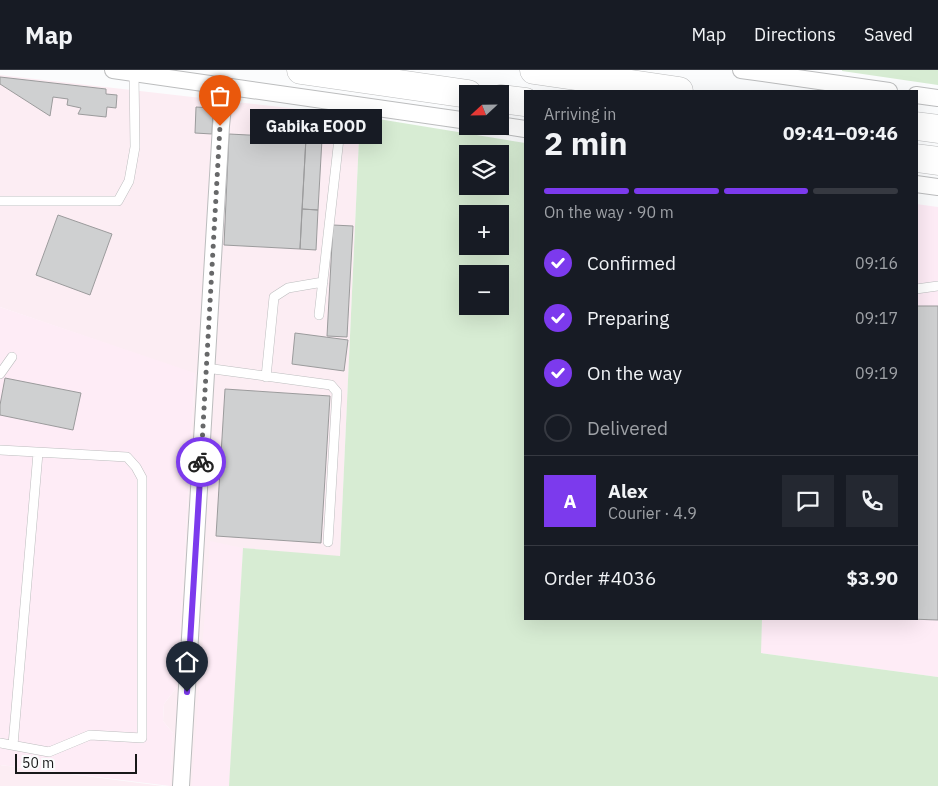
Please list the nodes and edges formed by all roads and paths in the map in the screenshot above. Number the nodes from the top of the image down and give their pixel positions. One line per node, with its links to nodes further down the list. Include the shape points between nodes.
1 (113, 70): 5 (street)
2 (301, 70): 9 (highway)
3 (534, 70): 7 (highway)
4 (741, 70): 8 (street)
5 (134, 73): 6 (street); 24 (lane, via 135,148 129,181 118,201)
6 (225, 87): 14 (street); 30 (street)
7 (672, 90)
8 (882, 90)
9 (459, 93)
10 (918, 95): 11 (street)
11 (938, 98)
12 (509, 99): 13 (highway)
13 (524, 102)
14 (343, 103): 15 (street); 25 (lane)
15 (459, 120)
16 (509, 126): 18 (street)
17 (918, 126): 19 (highway)
18 (524, 129)
19 (938, 129)
20 (918, 158): 21 (highway)
21 (938, 161)
22 (918, 184): 23 (street)
23 (938, 187)
24 (0, 201)
25 (323, 282): 28 (lane); 32 (lane, via 288,288 274,297)
26 (938, 286): 27 (lane)
27 (918, 289)
28 (319, 315)
29 (12, 356): 31 (lane)
30 (206, 368): 32 (lane); 38 (street)
31 (0, 374)
32 (266, 377): 35 (lane, via 331,386 337,392)
33 (0, 450): 34 (lane)
34 (38, 454): 37 (lane); 37 (lane, via 126,457 142,478 142,738 90,735 49,752)
35 (328, 542)
36 (0, 743): 37 (lane)
37 (13, 745)
38 (181, 786)

